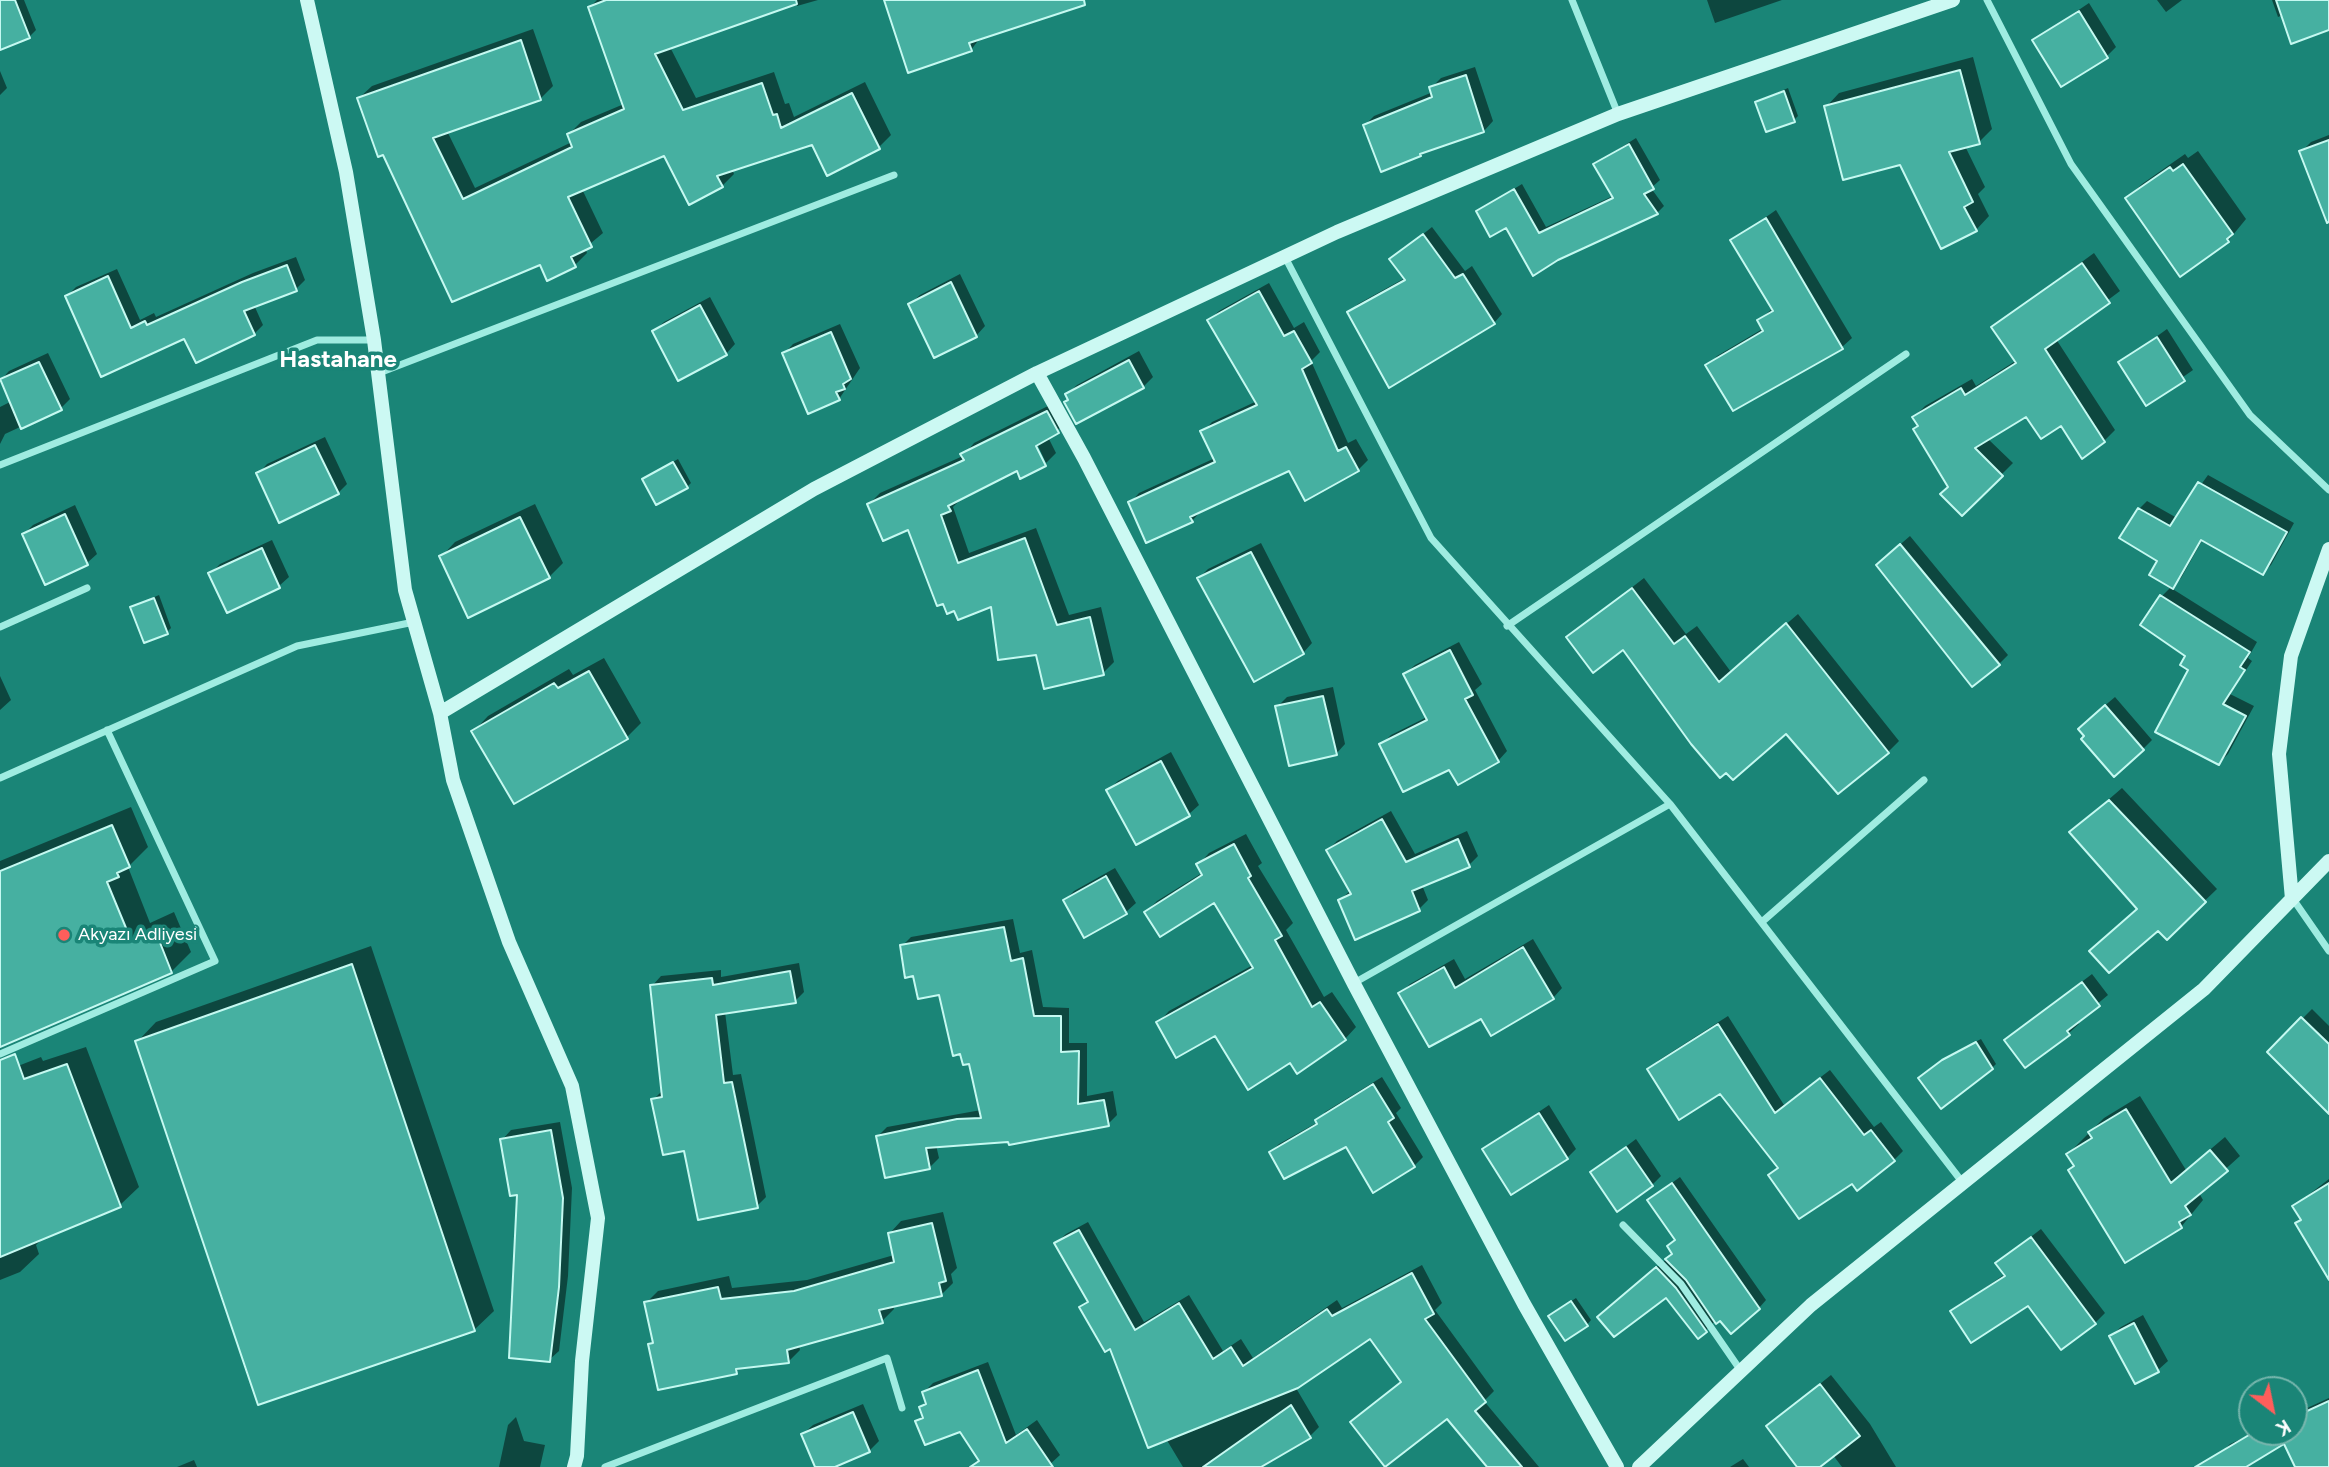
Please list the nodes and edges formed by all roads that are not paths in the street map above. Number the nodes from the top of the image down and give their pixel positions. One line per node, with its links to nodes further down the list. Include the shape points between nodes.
1 (307, 0): 8 (street, via 346,172)
2 (1572, 0): 5 (street)
3 (1953, 0): 5 (street)
4 (1987, 0): 13 (street, via 2071,164 2250,415)
5 (1618, 114): 7 (street)
6 (894, 175): 10 (street)
7 (1284, 257): 11 (street); 17 (street, via 1431,538)
8 (374, 340): 10 (street); 12 (street, via 317,340)
9 (1906, 354): 17 (street)
10 (378, 373): 16 (street, via 405,590)
11 (1037, 373): 19 (street, via 814,489); 28 (street)
12 (0, 465)
13 (2329, 490)
14 (2329, 549): 25 (street, via 2291,656 2279,754)
15 (87, 588): 18 (street)
16 (414, 622): 19 (street); 20 (street, via 297,646)
17 (1507, 626): 23 (street)
18 (0, 627)
19 (440, 713): 34 (street, via 453,780 509,942 572,1086 598,1218 582,1361 578,1456)
20 (107, 730): 21 (street); 29 (street, via 215,961)
21 (0, 778)
22 (1924, 780): 26 (street)
23 (1670, 804): 26 (street); 28 (street)
24 (2329, 861): 25 (street)
25 (2292, 899): 27 (street); 30 (street, via 2204,989)
26 (1763, 921): 30 (street)
27 (2329, 951)
28 (1354, 984): 36 (street, via 1524,1304)
29 (0, 1054)
30 (1963, 1183): 32 (street, via 1811,1305)
31 (1623, 1225): 32 (street, via 1681,1284)
32 (1741, 1371): 37 (street)
33 (902, 1408): 35 (street, via 887,1358)
34 (573, 1467)
35 (605, 1467)
36 (1617, 1467)
37 (1639, 1467)

